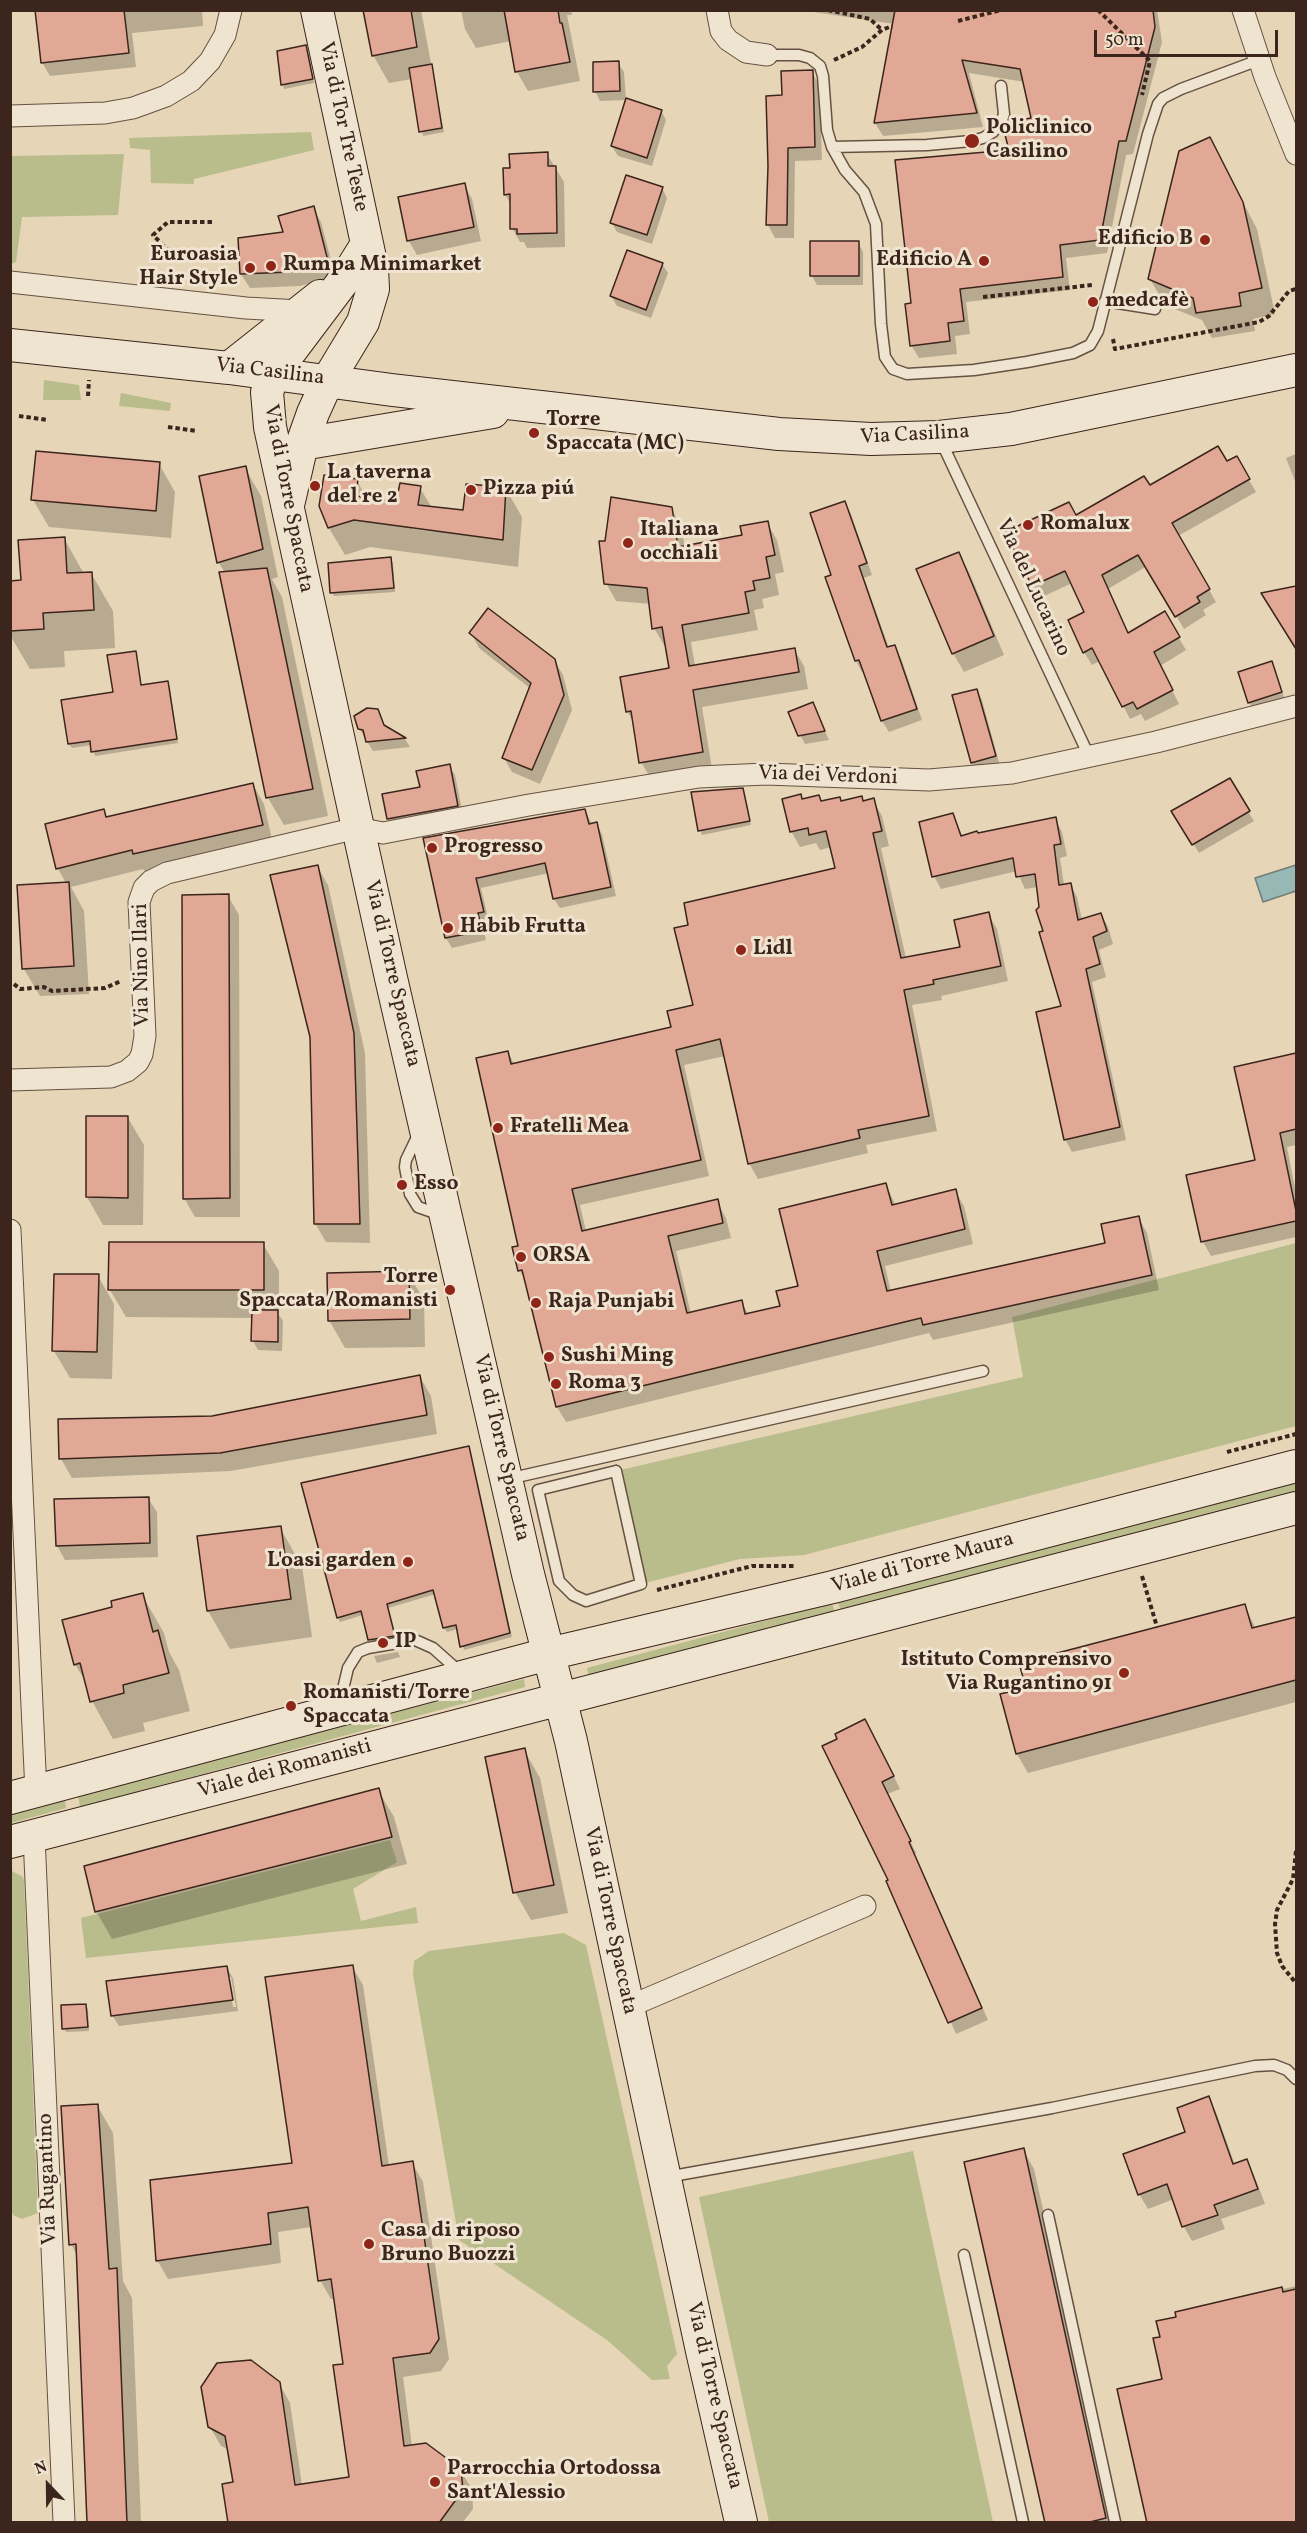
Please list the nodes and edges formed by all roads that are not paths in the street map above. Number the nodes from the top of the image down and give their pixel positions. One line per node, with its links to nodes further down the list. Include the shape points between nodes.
1 (231, 10): 8 (street, via 216,52 191,81 166,96 105,113)
2 (317, 10): 11 (street, Via di Tor Tre Teste)
3 (717, 10): 5 (street, via 721,31 728,40 746,51)
4 (1243, 10): 6 (street)
5 (767, 55): 9 (lane, via 799,55 820,66)
6 (1259, 60): 10 (street); 14 (lane, via 1181,89 1158,104)
7 (1001, 86): 9 (lane, via 1004,114 993,132 982,138 927,145)
8 (10, 116)
9 (832, 147): 14 (lane, via 868,200 876,224 883,345 888,362 898,371 907,374 974,370 1077,352 1095,339)
10 (1296, 154)
11 (367, 244): 12 (street); 21 (street, Via di Tor Tre Teste, via 373,275 371,302 361,328)
12 (347, 276): 16 (street); 20 (street)
13 (10, 282): 16 (street)
14 (1105, 301): 15 (lane)
15 (1155, 309)
16 (300, 311): 18 (street)
17 (11, 349): 18 (street, Via Casilina)
18 (229, 368): 20 (street, Via Casilina)
19 (1296, 370): 23 (street, Via Casilina, via 1035,425)
20 (274, 373): 21 (street, Via Casilina); 25 (street, Via di Torre Spaccata, via 266,406)
21 (328, 380): 22 (street, Via Casilina); 24 (street, Via di Torre Spaccata)
22 (528, 406): 23 (street, Via Casilina, via 828,438); 24 (street, Via Casilina)
23 (939, 437): 27 (lane, Via del Lucarino)
24 (302, 444): 25 (street, Via di Torre Spaccata)
25 (287, 508): 28 (street, Via di Torre Spaccata)
26 (1296, 706): 27 (street, Via dei Verdoni)
27 (1089, 756): 28 (street, Via dei Verdoni, via 969,778 895,780 766,774 699,777 529,804 383,833)
28 (357, 828): 29 (street, Via Nino Ilari, via 167,873 151,881 140,896 138,909 145,1036 138,1062 111,1077); 35 (street, Via di Torre Spaccata)
29 (10, 1080)
30 (10, 1230): 32 (street)
31 (982, 1371): 35 (lane)
32 (14, 1374): 41 (street)
33 (1296, 1466): 37 (street, Viale di Torre Maura, via 832,1587)
34 (616, 1472): 34 (lane, via 538,1490 559,1581 586,1601 641,1584)
35 (508, 1479): 37 (street, Via di Torre Spaccata)
36 (1296, 1508): 39 (street, Viale di Torre Maura)
37 (548, 1654): 38 (street, Viale dei Romanisti); 39 (street, Via di Torre Spaccata)
38 (465, 1676): 40 (street, Viale dei Romanisti); 40 (lane, via 424,1642 402,1640 368,1648 358,1652 348,1668)
39 (561, 1699): 42 (street, Viale dei Romanisti); 44 (street, Via di Torre Spaccata)
40 (337, 1711): 41 (street, Viale dei Romanisti)
41 (23, 1795)
42 (22, 1839): 49 (street, Via Rugantino)
43 (866, 1906): 44 (street)
44 (628, 2007): 46 (street, Via di Torre Spaccata)
45 (1296, 2079): 46 (lane, via 1274,2065 1255,2066 1052,2108)
46 (665, 2178): 50 (street, Via di Torre Spaccata)
47 (1048, 2215): 52 (lane)
48 (964, 2255): 51 (lane)
49 (64, 2523)
50 (741, 2523)
51 (1023, 2523)
52 (1115, 2523)

